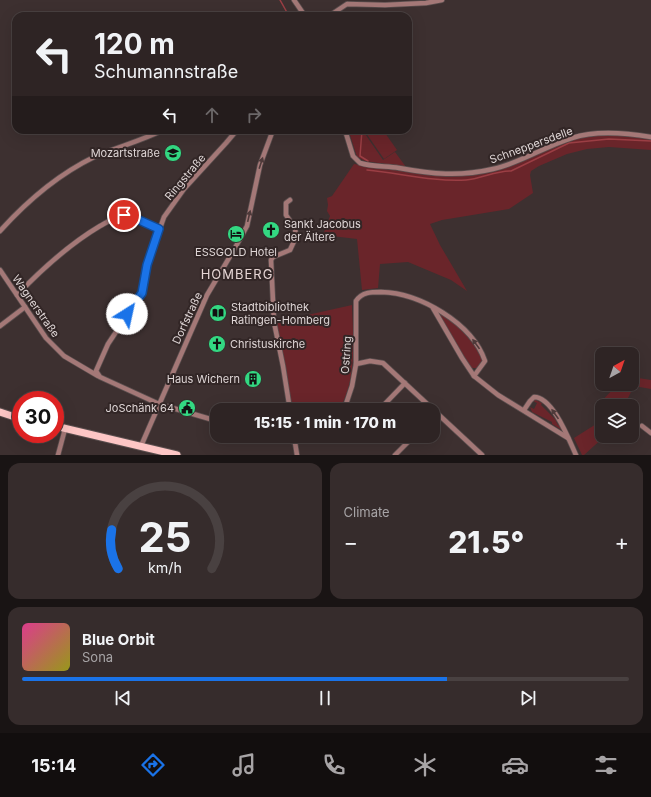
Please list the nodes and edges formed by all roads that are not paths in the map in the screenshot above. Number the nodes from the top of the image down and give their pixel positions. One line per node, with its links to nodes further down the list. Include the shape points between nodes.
1 (294, 0): 4 (street)
2 (442, 0): 3 (street, via 385,5)
3 (346, 2): 5 (street)
4 (302, 12)
5 (334, 12)
6 (155, 134): 13 (street, via 95,157 61,175 35,195)
7 (234, 134): 12 (street, Ringstraße, via 184,189 164,217)
8 (272, 134): 27 (street, Dorfstraße, one-way to 8, via 207,295 247,226 260,165)
9 (346, 134): 10 (street, Schneppersdelle, via 353,156 360,163 444,175 495,169 560,142 588,135)
10 (651, 137)
11 (290, 200): 23 (street, via 286,203 286,215 295,228 296,237 290,250 270,260 274,322)
12 (159, 229): 15 (street, via 128,215 111,220 58,255); 21 (street, Ringstraße, via 147,265 142,293 108,344 96,371)
13 (0, 231)
14 (0, 270): 15 (street, Wagnerstraße)
15 (17, 295): 16 (street, Wagnerstraße)
16 (25, 308): 18 (street); 21 (street, Wagnerstraße, via 46,338 64,356)
17 (433, 308): 19 (street, Ostring, via 400,293 363,294 356,301); 20 (street); 20 (street, one-way to 17, via 483,365 484,356 459,324 441,310)
18 (0, 326)
19 (356, 364): 22 (street, via 370,360 383,363); 24 (street, Ostring)
20 (474, 376): 28 (street, via 498,395)
21 (100, 377): 27 (street)
22 (405, 384): 25 (street); 26 (street)
23 (289, 403)
24 (346, 403)
25 (386, 403)
26 (423, 403)
27 (159, 404): 31 (street); 39 (street, Dorfstraße)
28 (524, 410): 36 (street); 36 (street, one-way to 28, via 555,413 543,401 534,397)
29 (0, 412): 30 (main road)
30 (12, 416)
31 (210, 419)
32 (440, 419): 44 (street)
33 (642, 426): 35 (street)
34 (65, 429): 39 (main road); 40 (street)
35 (651, 432)
36 (568, 438): 45 (street)
37 (294, 443): 42 (street)
38 (407, 443): 43 (street)
39 (141, 446): 41 (main road)
40 (58, 455)
41 (177, 455)
42 (297, 455)
43 (395, 455)
44 (482, 455)
45 (576, 455)

